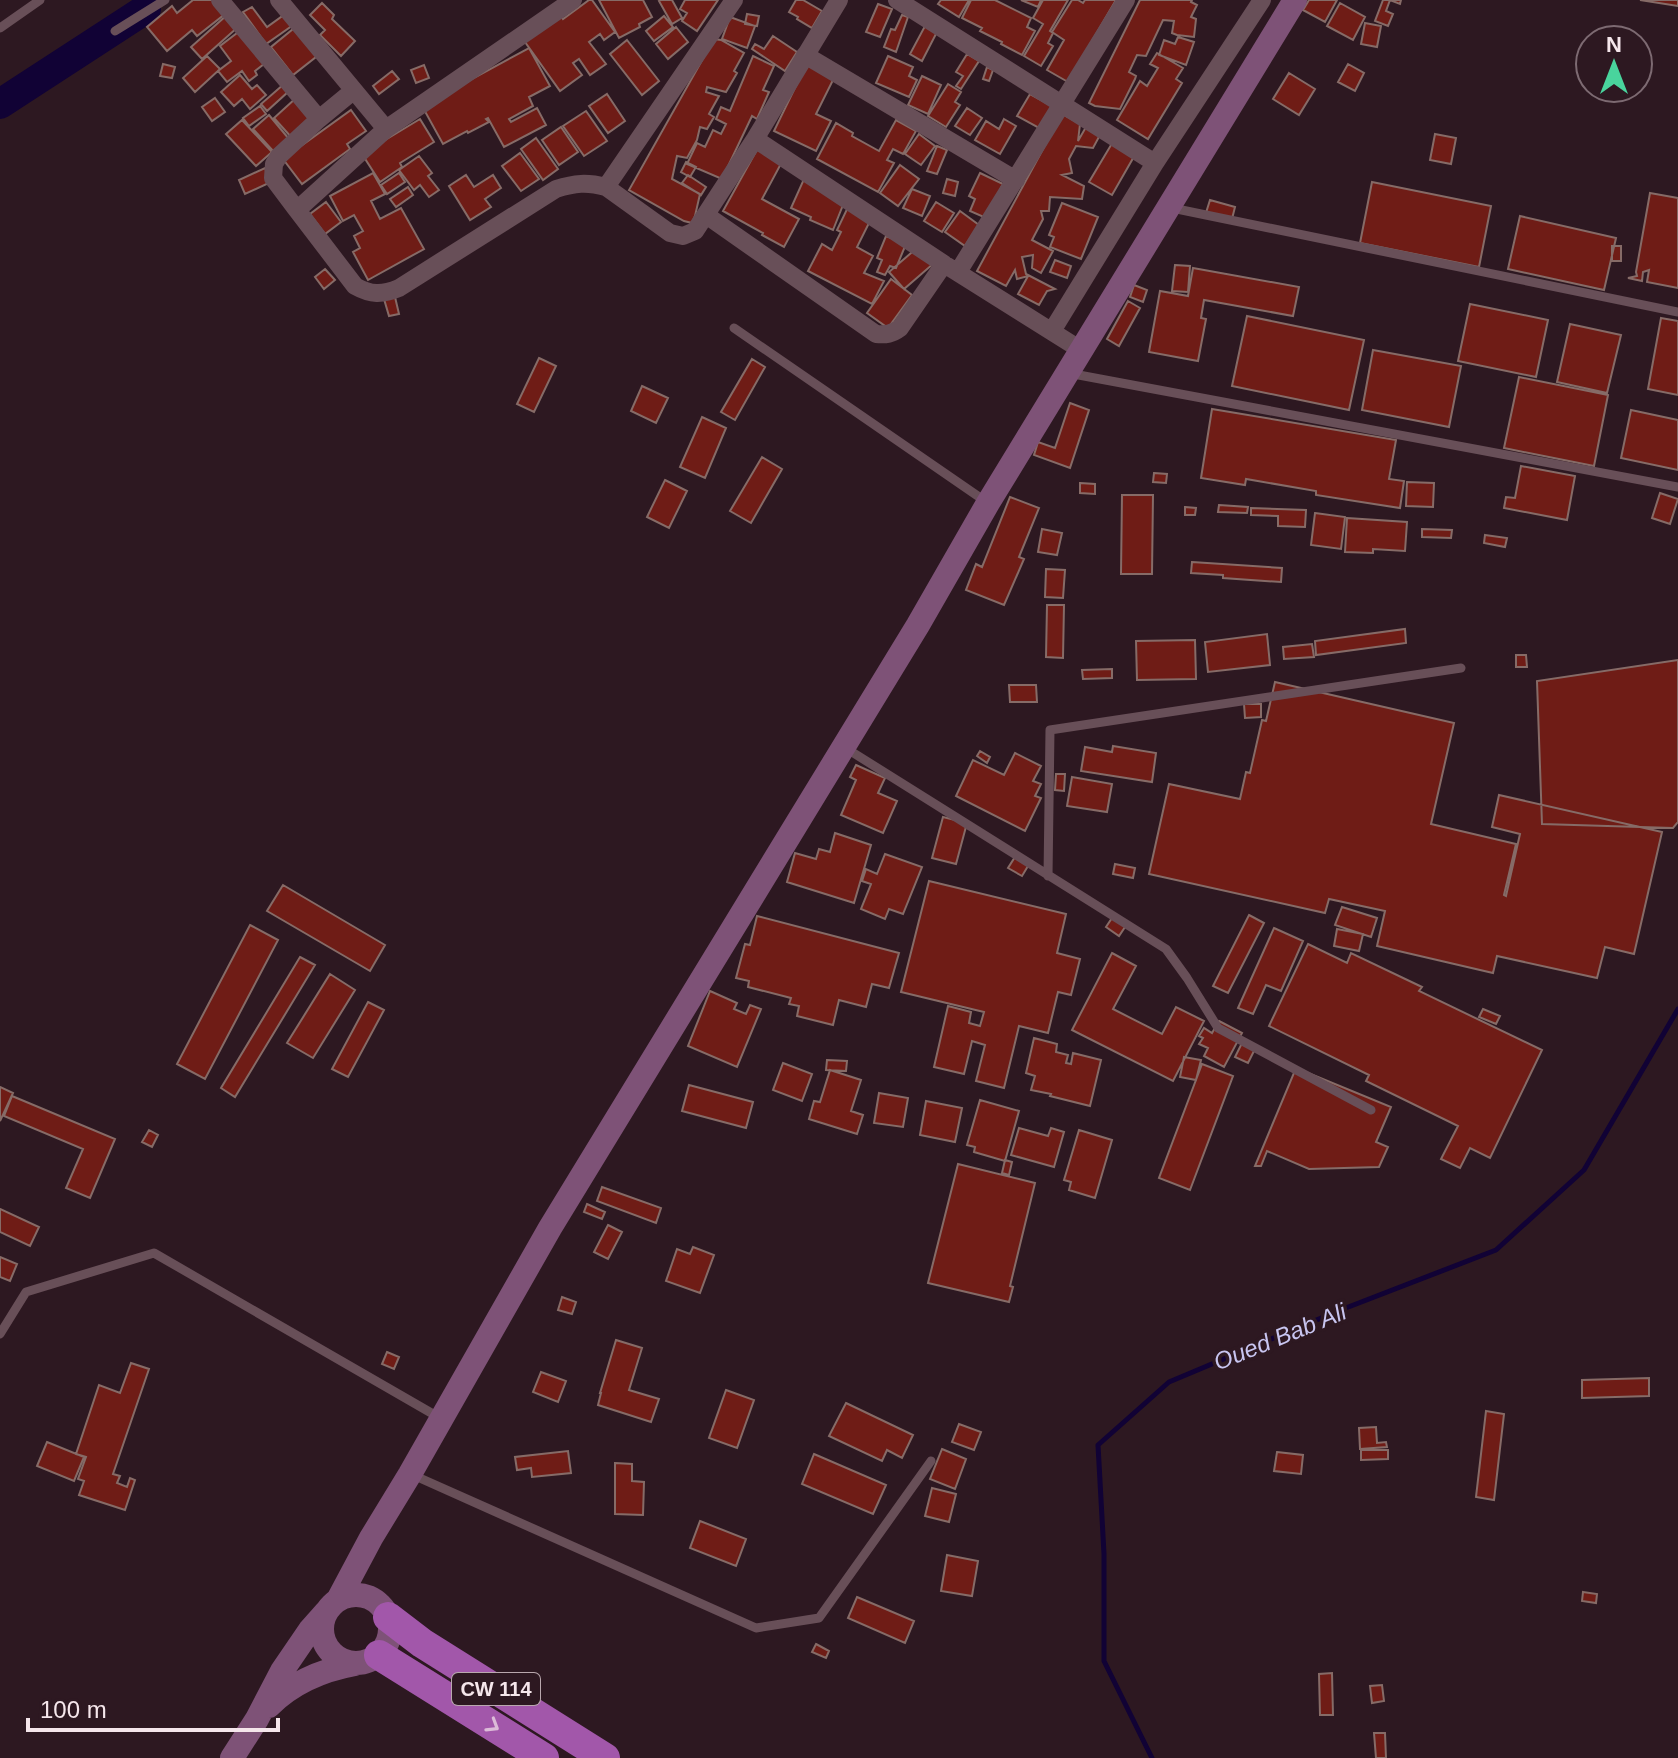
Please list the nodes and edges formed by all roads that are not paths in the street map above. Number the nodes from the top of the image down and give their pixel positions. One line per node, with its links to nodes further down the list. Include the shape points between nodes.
1 (40, 0): 12 (lane)
2 (165, 0): 13 (lane)
3 (220, 0): 17 (street)
4 (279, 0): 15 (street)
5 (573, 0): 18 (street)
6 (734, 0): 22 (street)
7 (839, 0): 14 (street)
8 (897, 0): 16 (street)
9 (1126, 0): 16 (street)
10 (1262, 0): 20 (street)
11 (1290, 3): 23 (main road)
12 (0, 28)
13 (115, 31)
14 (805, 55): 19 (street); 21 (street)
15 (353, 91): 17 (street); 18 (street)
16 (1060, 105): 20 (street); 21 (street)
17 (319, 119): 24 (street, via 274,164 273,178)
18 (386, 129): 24 (street)
19 (755, 139): 25 (street); 26 (street)
20 (1155, 163): 29 (street)
21 (1016, 180): 26 (street)
22 (606, 187): 24 (street, via 589,182 556,189 399,288 376,294 355,286); 25 (street, via 677,235 695,231)
23 (1170, 208): 27 (lane); 30 (main road)
24 (297, 210)
25 (706, 215): 26 (street, via 876,334 900,328)
26 (951, 268): 29 (street)
27 (1678, 312)
28 (734, 328): 33 (lane)
29 (1052, 331): 30 (street)
30 (1081, 350): 31 (main road)
31 (1068, 373): 32 (lane); 33 (main road)
32 (1678, 487)
33 (988, 503): 35 (main road)
34 (1461, 668): 36 (lane, via 1050,730)
35 (843, 747): 36 (lane); 39 (main road)
36 (1048, 876): 37 (lane, via 1166,949 1218,1028)
37 (1371, 1110)
38 (0, 1334): 39 (lane, via 26,1292 154,1253)
39 (440, 1418): 41 (main road)
40 (931, 1461): 41 (lane, via 819,1618 756,1628)
41 (410, 1474): 42 (main road)
42 (371, 1538): 43 (main road); 44 (main road, via 366,1580)
43 (332, 1606): 44 (main road, via 355,1595); 45 (main road, via 322,1631 329,1650 336,1657); 46 (main road, via 295,1650)
44 (380, 1608): 45 (main road, via 390,1633 384,1649); 49 (highway, CW 114, via 422,1643)
45 (367, 1660): 46 (main road, via 302,1681); 48 (highway, CW 114, one-way to 48)
46 (257, 1719): 47 (main road)
47 (232, 1758)
48 (544, 1758)
49 (605, 1758)

